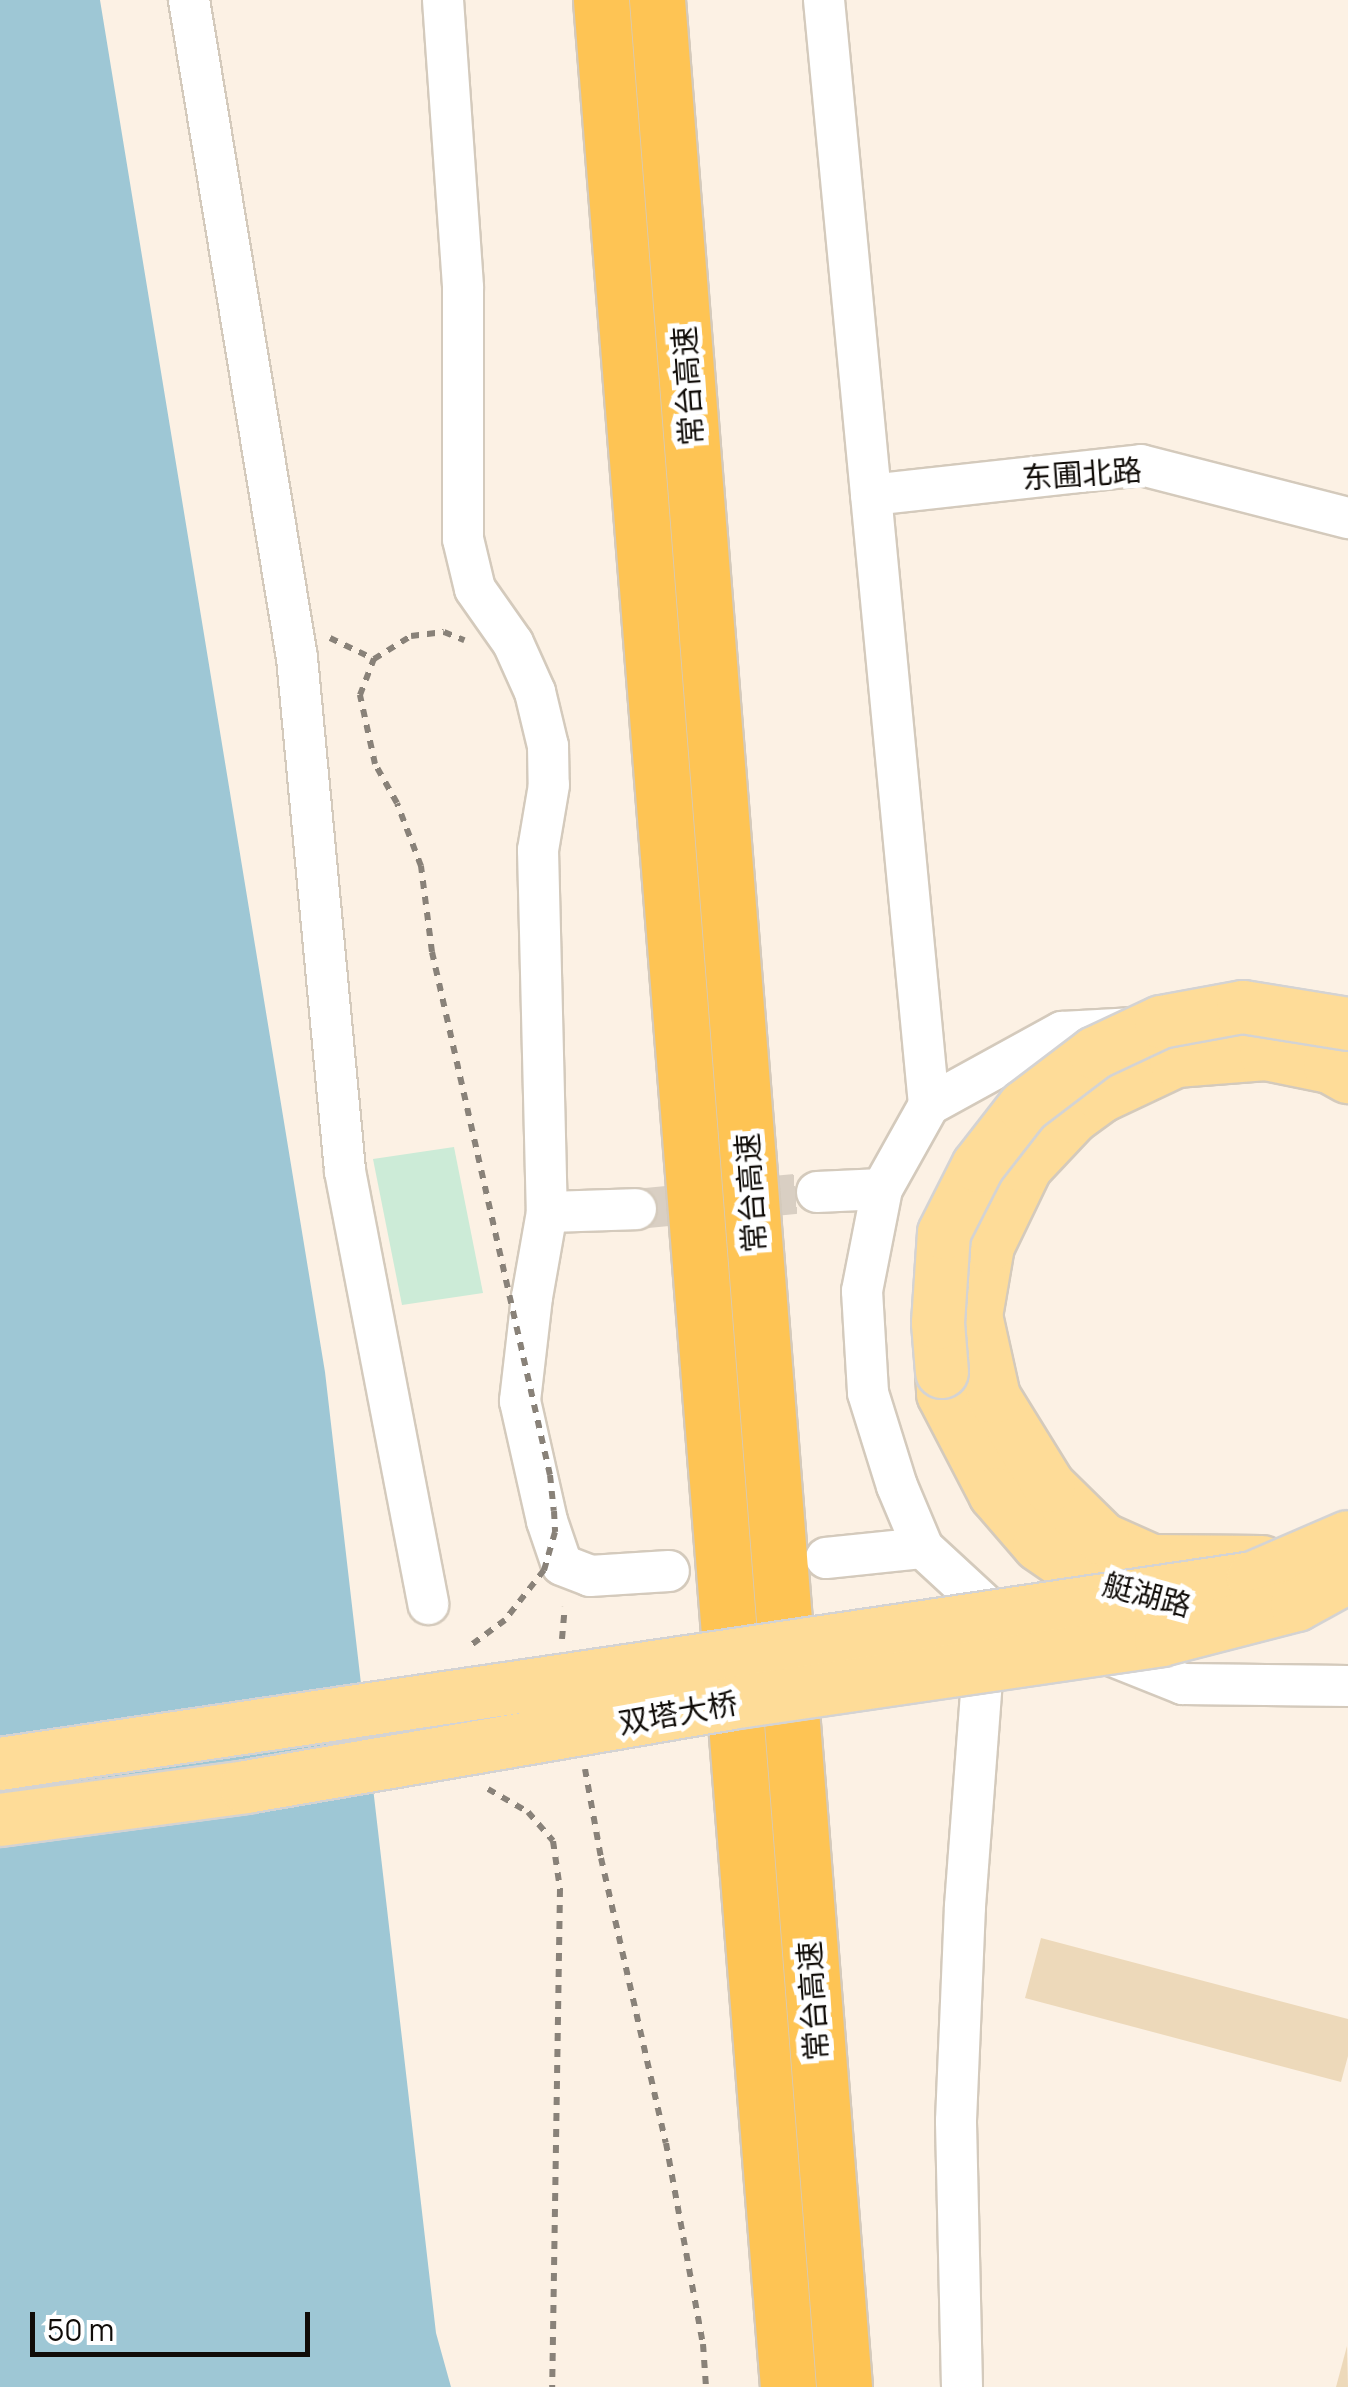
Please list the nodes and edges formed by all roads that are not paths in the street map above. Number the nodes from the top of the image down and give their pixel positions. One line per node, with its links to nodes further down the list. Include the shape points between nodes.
1 (189, 0): 23 (street, via 297,658 345,1171)
2 (443, 0): 15 (street, via 464,288 463,539 475,589 513,644 535,692 548,746 538,850)
3 (601, 0): 29 (highway, 常台高速)
4 (657, 0): 30 (highway, 常台高速)
5 (824, 0): 6 (street)
6 (871, 495): 7 (street, 东圃北路, via 1141,464); 11 (street)
7 (1348, 518)
8 (1348, 1024): 16 (main road, bridge, via 1243,1007 1161,1022 1095,1053 1024,1107 978,1166 944,1233 938,1323)
9 (1348, 1058): 11 (street, via 1234,1023 1062,1032)
10 (1348, 1077): 16 (main road, via 1266,1054 1176,1061 1073,1117 1026,1166 988,1246)
11 (928, 1106): 12 (street)
12 (882, 1189): 13 (street); 18 (street, via 862,1291 868,1393)
13 (817, 1192)
14 (636, 1210): 15 (street)
15 (548, 1212): 21 (street, via 520,1401 547,1521 562,1564 590,1576)
16 (964, 1367): 20 (main road, 艇湖路, via 994,1397 1048,1486 1103,1539 1152,1561); 24 (main road, 艇湖路, via 943,1394 995,1494 1039,1545 1101,1588 1198,1610)
17 (1348, 1537): 27 (main road, 双塔大桥, bridge, via 1253,1578)
18 (924, 1548): 19 (street); 25 (street)
19 (826, 1558)
20 (1348, 1560)
21 (668, 1571)
22 (1348, 1577): 28 (main road, 双塔大桥, bridge, via 1297,1605 1161,1640)
23 (428, 1604)
24 (1348, 1606)
25 (987, 1607): 26 (street, via 1182,1684); 31 (street, via 956,2121)
26 (1348, 1686)
27 (0, 1764)
28 (0, 1820)
29 (788, 2387)
30 (844, 2387)
31 (962, 2387)

